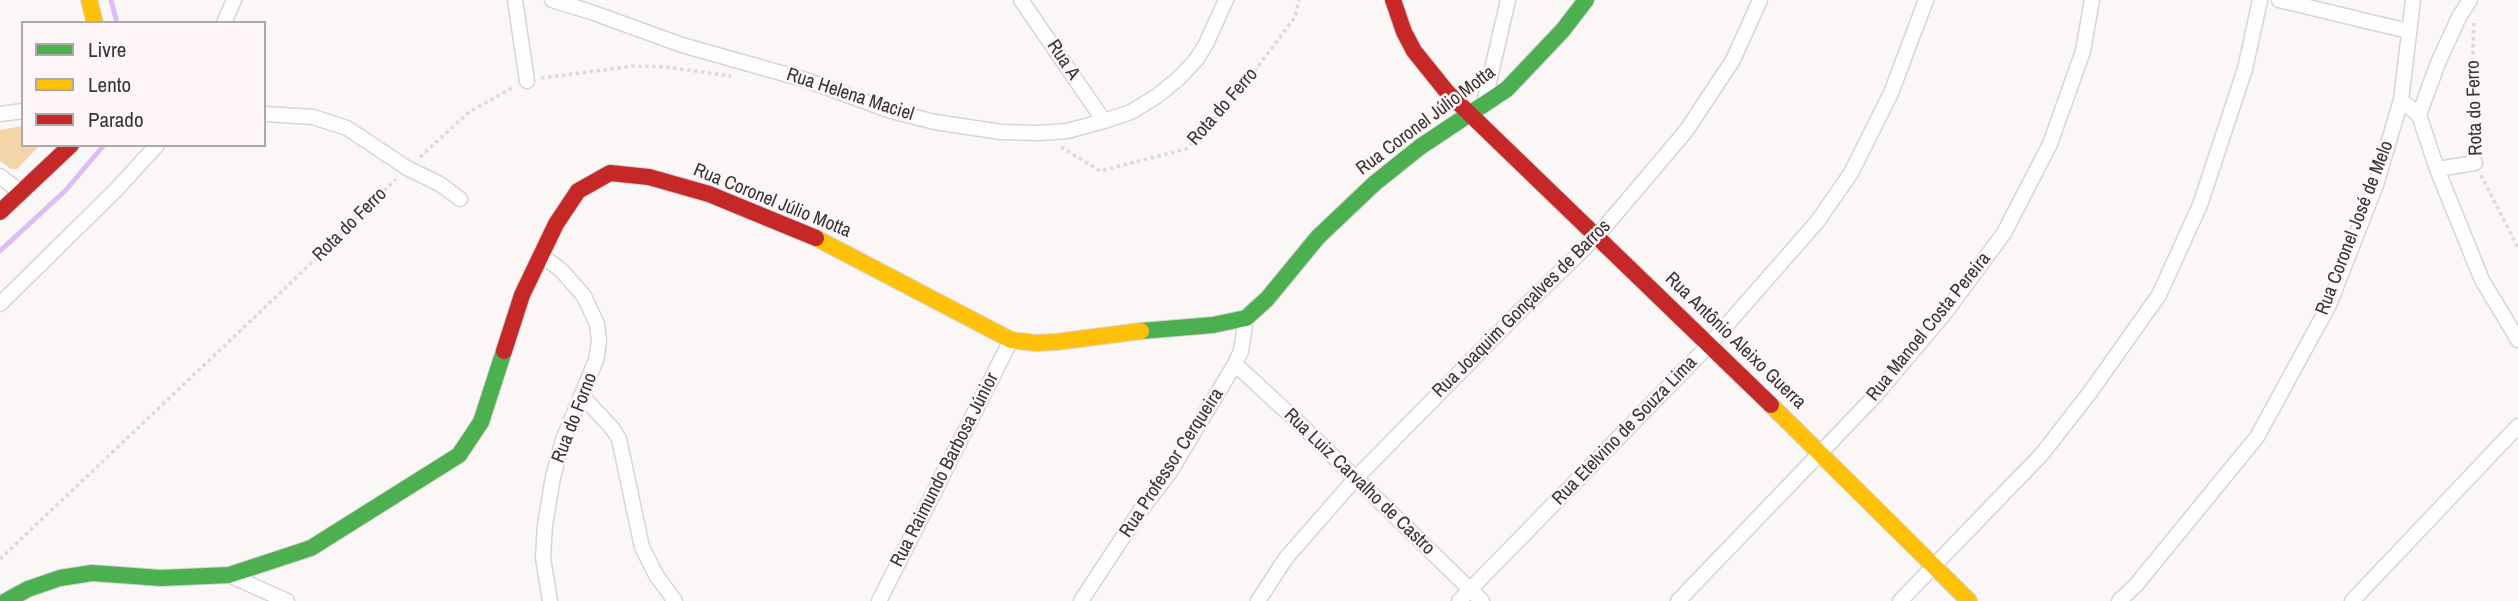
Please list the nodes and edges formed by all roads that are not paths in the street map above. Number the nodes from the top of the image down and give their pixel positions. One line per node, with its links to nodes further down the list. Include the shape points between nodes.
1 (89, 0): 17 (street)
2 (233, 0): 18 (street)
3 (515, 0): 20 (street)
4 (552, 0): 28 (street, Rua Helena Maciel, via 935,122 1038,133)
5 (1021, 0): 28 (street, Rua A)
6 (1226, 0): 28 (street, Rua Helena Maciel, via 1206,44 1178,79 1131,112)
7 (1393, 0): 24 (street, Rua Antônio Aleixo Guerra, via 1414,51)
8 (1508, 0): 22 (street)
9 (1586, 0): 22 (street, Rua Coronel Júlio Motta, via 1507,89)
10 (1760, 0): 37 (street, Rua Joaquim Gonçalves de Barros, via 1733,61 1686,131)
11 (1926, 0): 43 (street, Rua Etelvino de Souza Lima, via 1891,93 1851,173 1817,222)
12 (2092, 0): 47 (street, Rua Manoel Costa Pereira, via 2083,51 2050,144 2004,233 1945,313)
13 (2260, 0): 49 (street, via 2245,68 2200,205 2159,295 2042,454)
14 (2279, 0): 19 (street)
15 (2413, 0): 19 (street, Rua Coronel José de Melo)
16 (2472, 7): 27 (street, via 2459,17)
17 (94, 21)
18 (225, 21)
19 (2409, 31): 21 (street, Rua Coronel José de Melo)
20 (527, 81)
21 (2401, 100): 27 (street); 64 (street, Rua Coronel José de Melo, via 2376,184 2329,305 2257,437)
22 (1484, 104): 24 (street, Rua Coronel Júlio Motta)
23 (21, 111): 25 (street)
24 (1469, 113): 37 (street, Rua Antônio Aleixo Guerra); 40 (street, Rua Coronel Júlio Motta, via 1375,183 1318,237)
25 (0, 114)
26 (266, 114): 35 (street, via 313,117 347,128)
27 (2420, 115): 32 (street)
28 (1104, 121)
29 (69, 147): 34 (street)
30 (155, 147): 39 (street)
31 (2476, 163): 32 (street)
32 (2437, 169): 42 (street, via 2482,280)
33 (0, 176): 34 (street)
34 (20, 192): 36 (street)
35 (460, 199)
36 (0, 212)
37 (1597, 236): 43 (street, Rua Antônio Aleixo Guerra); 48 (street, Rua Joaquim Gonçalves de Barros)
38 (541, 255): 41 (street, Rua Coronel Júlio Motta, via 578,191 610,173 649,177 709,194 825,242); 45 (street, Rua do Forno, via 584,296 597,324 596,360); 50 (street, Rua Coronel Júlio Motta, via 522,295 481,422 459,455 311,548)
39 (0, 304)
40 (1246, 318): 41 (street, Rua Coronel Júlio Motta, via 1083,340); 44 (street, Rua Professor Cerqueira)
41 (1011, 340): 56 (street, Rua Raimundo Barbosa Júnior)
42 (2518, 340)
43 (1710, 344): 47 (street, Rua Antônio Aleixo Guerra); 51 (street, Rua Etelvino de Souza Lima)
44 (1235, 364): 48 (street, Rua Luiz Carvalho de Castro); 57 (street, Rua Professor Cerqueira, via 1170,472)
45 (583, 397): 54 (street, Rua do Forno, via 553,477 545,525 543,558); 55 (street, via 619,439 642,547)
46 (2518, 426): 65 (street)
47 (1821, 454): 49 (street, Rua Antônio Aleixo Guerra); 61 (street, Rua Manoel Costa Pereira)
48 (1356, 478): 51 (street, Rua Luiz Carvalho de Castro); 58 (street, Rua Joaquim Gonçalves de Barros, via 1286,558)
49 (1934, 566): 62 (street); 63 (street, Rua Antônio Aleixo Guerra)
50 (229, 575): 52 (street, Rua Coronel Júlio Motta, via 162,578 92,573 60,578); 53 (street)
51 (1470, 589): 59 (street, Rua Etelvino de Souza Lima); 60 (street, Rua Luiz Carvalho de Castro)
52 (6, 601)
53 (287, 601)
54 (550, 601)
55 (675, 601)
56 (879, 601)
57 (1081, 601)
58 (1258, 601)
59 (1459, 601)
60 (1482, 601)
61 (1678, 601)
62 (1900, 601)
63 (1969, 601)
64 (2119, 601)
65 (2352, 601)

